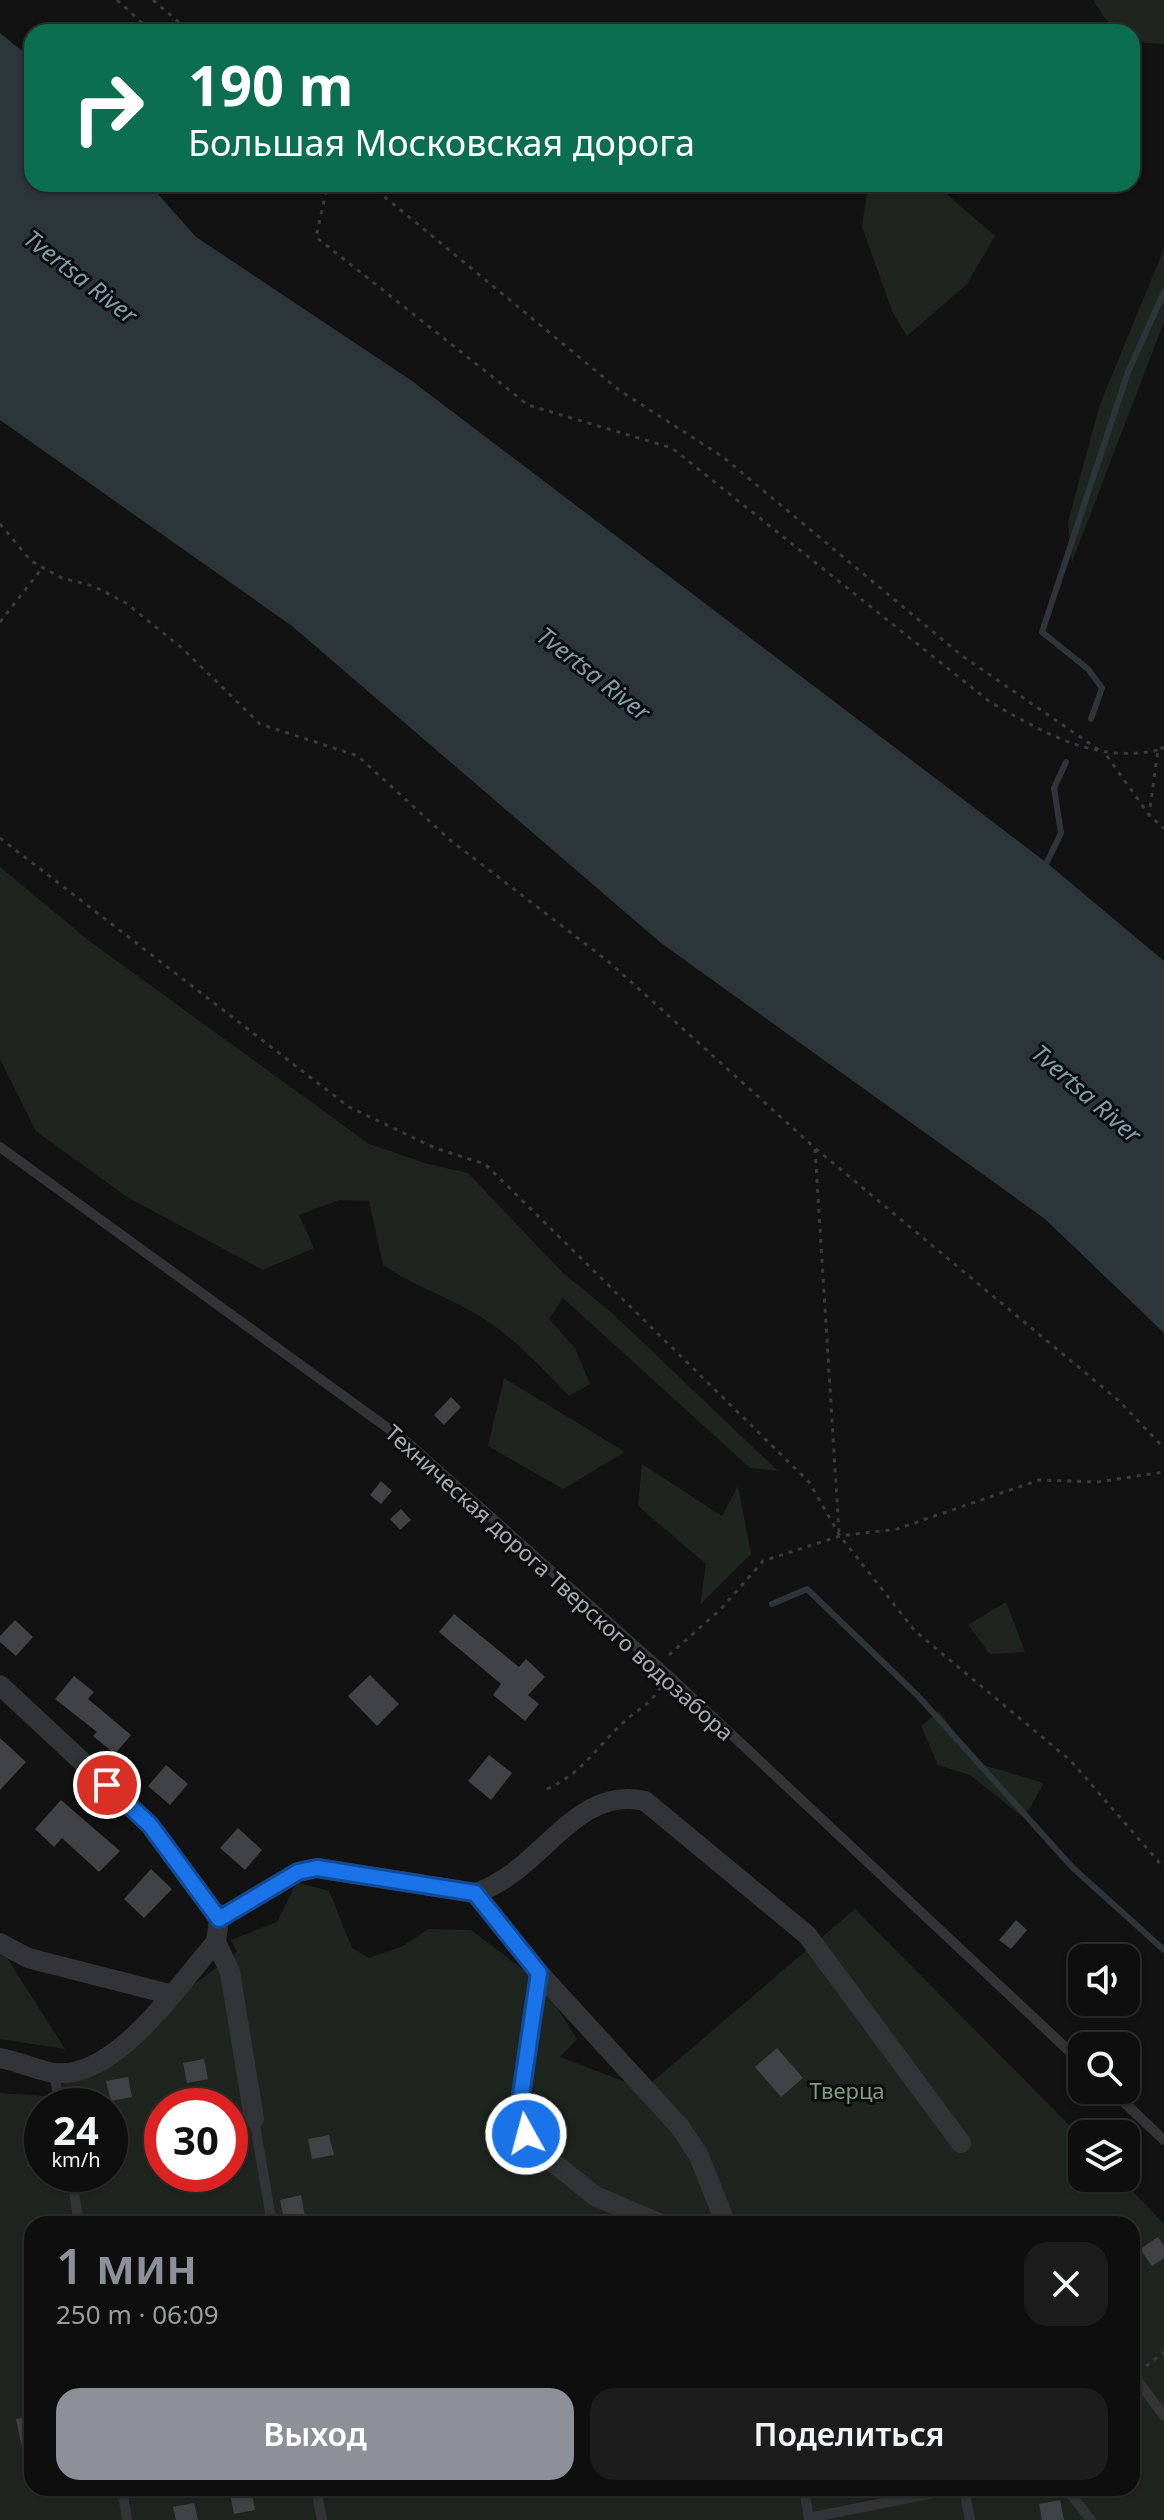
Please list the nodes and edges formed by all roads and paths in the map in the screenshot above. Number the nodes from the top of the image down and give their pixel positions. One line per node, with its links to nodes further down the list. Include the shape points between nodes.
1 (117, 0): 3 (path)
2 (153, 0): 4 (path)
3 (143, 24)
4 (181, 24)
5 (326, 192): 12 (path, via 316,237 528,405 672,448 990,702 1047,735)
6 (379, 192): 12 (path, via 619,390 723,457 961,655)
7 (0, 524): 8 (path, via 31,561)
8 (43, 567): 9 (path); 17 (path, via 126,603 182,648 260,724 358,756 450,840 609,962)
9 (0, 622)
10 (1164, 747): 11 (path)
11 (1158, 750): 12 (path); 13 (path)
12 (1106, 755): 13 (path)
13 (1149, 815): 14 (path)
14 (1164, 828)
15 (0, 838): 20 (path, via 349,1107 435,1148 485,1164 809,1482)
16 (0, 1147): 21 (lane, Техническая дорога Тверского водозабора, via 407,1442)
17 (815, 1148): 18 (path, via 1118,1400); 20 (path)
18 (1164, 1448)
19 (1164, 1472): 20 (path, via 1097,1482 1039,1480 897,1529)
20 (840, 1536): 21 (path, via 763,1561 685,1644); 25 (path, via 915,1631 1071,1761)
21 (656, 1664): 22 (lane, Техническая дорога Тверского водозабора)
22 (668, 1675): 24 (path, via 654,1702 625,1721 570,1779); 32 (lane, Техническая дорога Тверского водозабора)
23 (0, 1685): 27 (street, via 150,1825)
24 (547, 1789)
25 (1164, 1868)
26 (475, 1893): 27 (street, via 317,1868 298,1872); 30 (street); 39 (street, via 526,1866 584,1810 626,1796 645,1801 807,1935)
27 (219, 1919): 28 (street)
28 (216, 1942): 31 (street); 37 (street, via 230,1972)
29 (0, 1943): 31 (street, via 28,1958)
30 (539, 1973): 43 (street, via 521,2095 526,2134 533,2146 595,2196); 44 (street, via 680,2127 699,2156)
31 (169, 1994): 34 (street, via 130,2041 100,2064)
32 (1068, 2050)
33 (0, 2058): 34 (street)
34 (54, 2073): 35 (lane)
35 (57, 2088)
36 (1126, 2104): 38 (lane)
37 (254, 2119): 42 (lane)
38 (1164, 2140)
39 (961, 2143)
40 (74, 2192): 41 (lane)
41 (78, 2216)
42 (271, 2216)
43 (642, 2216)
44 (723, 2216)
45 (1164, 2352): 46 (path)
46 (1140, 2369)
47 (1140, 2383): 48 (lane)
48 (1164, 2416)
49 (123, 2496): 56 (lane)
50 (318, 2496): 57 (lane)
51 (805, 2496): 55 (lane)
52 (920, 2496): 55 (lane)
53 (966, 2496): 58 (lane)
54 (1072, 2496): 59 (lane)
55 (809, 2519)
56 (127, 2520)
57 (322, 2520)
58 (970, 2520)
59 (1091, 2520)

